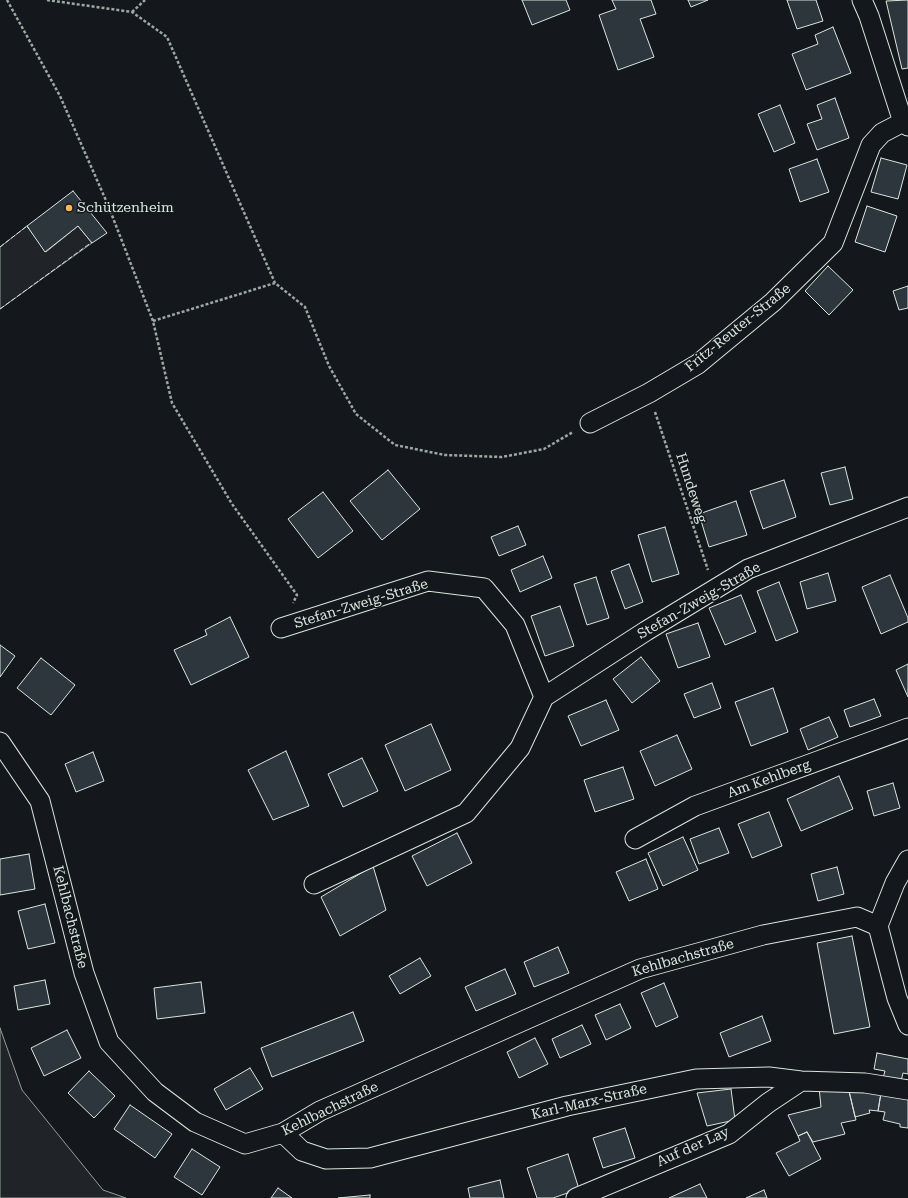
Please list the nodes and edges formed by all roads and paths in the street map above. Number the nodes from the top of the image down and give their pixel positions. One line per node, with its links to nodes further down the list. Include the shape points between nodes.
1 (7, 0): 8 (path, via 60,96 108,205)
2 (47, 0): 5 (path)
3 (145, 0): 5 (path)
4 (862, 0): 6 (street)
5 (132, 12): 7 (path, via 167,37)
6 (905, 124): 9 (street, Fritz-Reuter-Straße, via 882,133 871,145 833,243 773,302 698,364)
7 (275, 283): 8 (path); 10 (path, via 305,307 329,366 356,414 395,445 445,455 502,457 544,449)
8 (153, 321): 13 (path, via 172,403 232,504 297,595)
9 (649, 393): 10 (street, Fritz-Reuter-Straße); 12 (path, Hundeweg)
10 (590, 423)
11 (908, 507): 12 (street, Stefan-Zweig-Straße, via 748,569)
12 (714, 590): 14 (street, Stefan-Zweig-Straße)
13 (281, 628): 14 (street, Stefan-Zweig-Straße, via 428,581 484,588 515,625)
14 (544, 697): 19 (street, via 520,748 466,813)
15 (908, 728): 17 (street, Am Kehlberg, via 695,806)
16 (0, 742): 25 (street, Kehlbachstraße, via 40,801 84,973 109,1042 155,1092 195,1122 245,1144)
17 (635, 839)
18 (908, 860): 20 (street)
19 (314, 884)
20 (878, 926): 21 (street); 25 (street, Kehlbachstraße, via 857,917 763,935 640,969 320,1111)
21 (902, 998): 22 (street)
22 (908, 1025)
23 (801, 1081): 24 (street, Karl-Marx-Straße, via 865,1083); 25 (street, Karl-Marx-Straße, via 769,1077 696,1079 567,1106 370,1158 326,1159 302,1151); 26 (street, Auf der Lay, via 729,1134)
24 (908, 1090)
25 (283, 1133)
26 (576, 1198)

